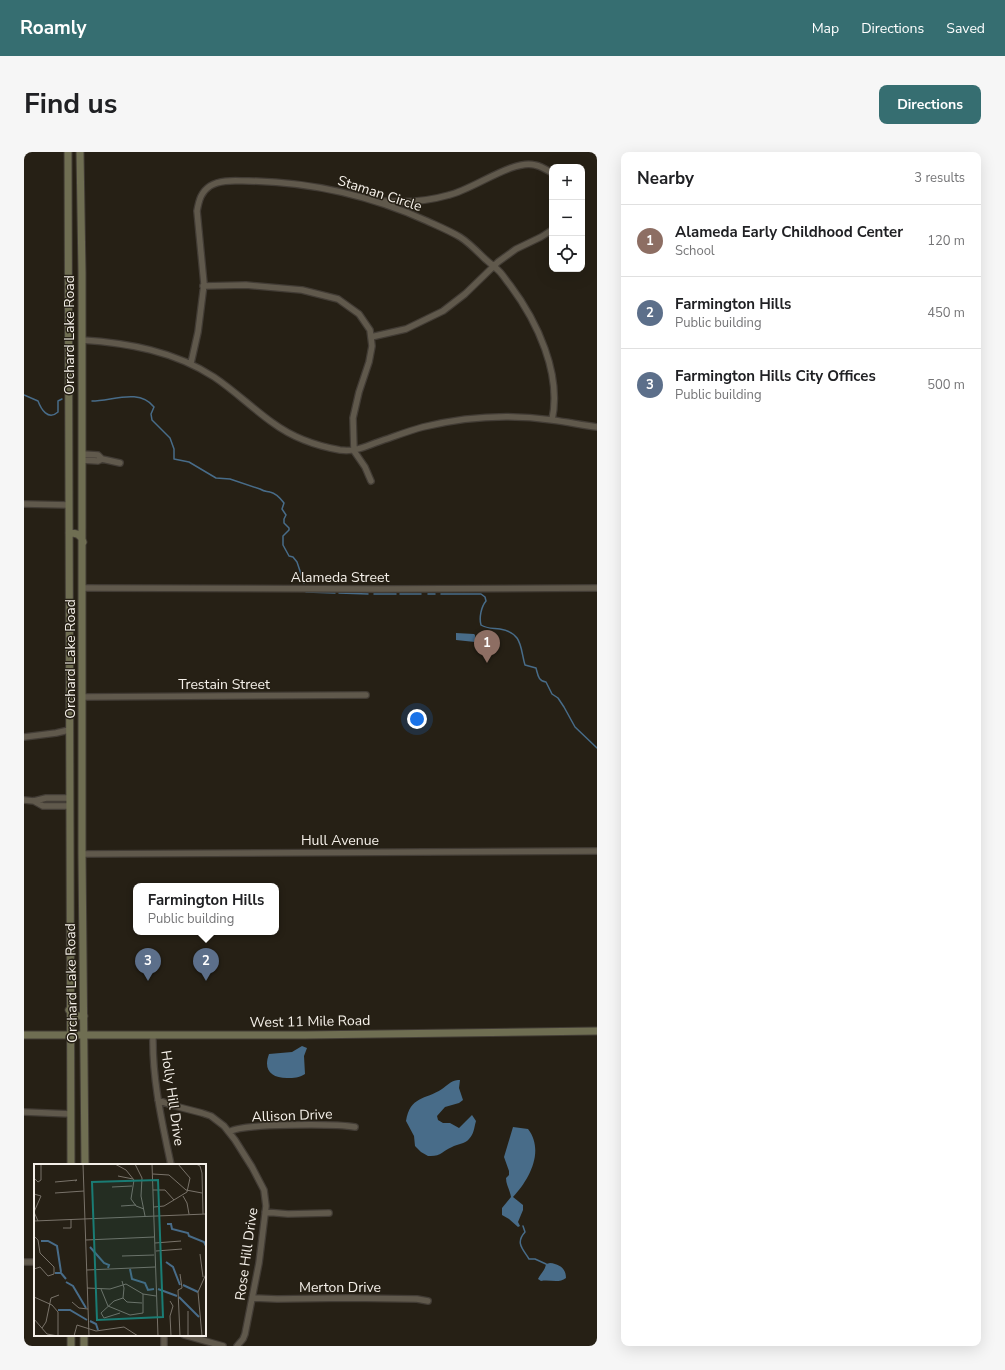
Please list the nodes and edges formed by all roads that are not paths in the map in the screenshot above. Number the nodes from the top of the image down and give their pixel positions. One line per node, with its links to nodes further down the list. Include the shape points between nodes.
1 (68, 152): 4 (main road, Orchard Lake Road)
2 (80, 152): 5 (main road, Orchard Lake Road)
3 (549, 171): 6 (street, via 535,164 522,164 450,195 401,202)
4 (68, 179): 5 (main road, via 78,180); 8 (main road, Orchard Lake Road)
5 (81, 185): 10 (main road, Orchard Lake Road)
6 (372, 200): 9 (street, Staman Circle, via 401,210 460,237); 11 (street, Staman Circle, via 334,190 269,181 226,181 211,185 202,193 197,211)
7 (549, 232): 9 (street, via 516,249)
8 (68, 266): 10 (main road, via 76,266); 15 (main road, Orchard Lake Road)
9 (493, 266): 12 (street, via 465,294 443,311 406,329); 17 (street, Staman Circle, via 527,309 540,337 553,385 555,400)
10 (82, 272): 13 (main road, Orchard Lake Road)
11 (203, 286): 12 (street, via 246,285 283,288 335,298 359,314 370,330); 14 (street, Staman Circle, via 198,332)
12 (371, 337): 19 (street, via 369,362 353,418)
13 (82, 340): 14 (street, via 138,346); 16 (main road, Orchard Lake Road)
14 (191, 364): 19 (street, via 215,377 287,432 339,450)
15 (69, 369): 16 (main road, via 73,378 73,413 74,416); 24 (main road, Orchard Lake Road)
16 (82, 417): 20 (main road, Orchard Lake Road)
17 (552, 420): 18 (street); 19 (street, via 493,418 453,421 424,427)
18 (597, 427)
19 (354, 451): 22 (street)
20 (82, 457): 21 (street); 26 (main road, Orchard Lake Road)
21 (120, 463)
22 (371, 481)
23 (24, 504): 24 (street)
24 (69, 505): 25 (main road, Orchard Lake Road)
25 (69, 533): 26 (main road, via 78,534); 29 (main road, Orchard Lake Road)
26 (83, 542): 27 (main road, Orchard Lake Road)
27 (82, 588): 28 (street, Alameda Street); 30 (main road, Orchard Lake Road)
28 (597, 588)
29 (69, 602): 30 (main road, via 73,621 73,660 76,664); 33 (main road, Orchard Lake Road)
30 (82, 665): 32 (main road, Orchard Lake Road)
31 (366, 695): 32 (street, Trestain Street)
32 (83, 697): 35 (main road, Orchard Lake Road)
33 (69, 730): 34 (street); 35 (main road, via 77,730); 36 (main road, Orchard Lake Road)
34 (24, 737)
35 (83, 737): 41 (main road, Orchard Lake Road)
36 (69, 795): 38 (street); 39 (main road, Orchard Lake Road); 41 (main road, via 74,812 74,852 75,856)
37 (24, 800): 38 (street)
38 (34, 801): 39 (street, via 43,806)
39 (69, 806): 42 (main road, Orchard Lake Road)
40 (597, 851): 41 (street, Hull Avenue)
41 (82, 854): 43 (main road, Orchard Lake Road)
42 (69, 887): 43 (main road); 44 (main road, Orchard Lake Road)
43 (83, 887): 45 (main road, Orchard Lake Road)
44 (70, 900): 45 (main road, via 78,901); 46 (main road, Orchard Lake Road)
45 (84, 906): 47 (main road, Orchard Lake Road)
46 (69, 1010): 47 (main road, via 76,1016); 49 (main road, Orchard Lake Road)
47 (84, 1016): 51 (main road, Orchard Lake Road)
48 (597, 1031): 52 (main road, West 11 Mile Road)
49 (69, 1034): 50 (main road, West 11 Mile Road); 51 (main road, West 11 Mile Road); 53 (main road, Orchard Lake Road)
50 (24, 1035)
51 (85, 1035): 52 (main road, West 11 Mile Road); 54 (main road, Orchard Lake Road)
52 (153, 1035): 55 (street, Holly Hill Drive)
53 (70, 1053): 54 (main road, via 81,1055); 57 (main road, Orchard Lake Road)
54 (85, 1060): 61 (main road, Orchard Lake Road)
55 (158, 1100): 59 (street, Rose Hill Drive, via 211,1116); 62 (street, Holly Hill Drive)
56 (24, 1112): 57 (street)
57 (70, 1114): 60 (main road, Orchard Lake Road)
58 (355, 1128): 59 (street, Allison Drive, via 338,1125 268,1126 240,1128)
59 (230, 1132): 63 (street, Rose Hill Drive, via 260,1182 265,1197)
60 (70, 1164)
61 (85, 1164)
62 (171, 1164)
63 (265, 1212): 64 (street); 65 (street, Rose Hill Drive)
64 (330, 1212)
65 (252, 1298): 66 (street, Merton Drive); 69 (street, Rose Hill Drive, via 245,1334)
66 (428, 1301)
67 (188, 1336): 68 (street)
68 (223, 1346)
69 (237, 1346)

